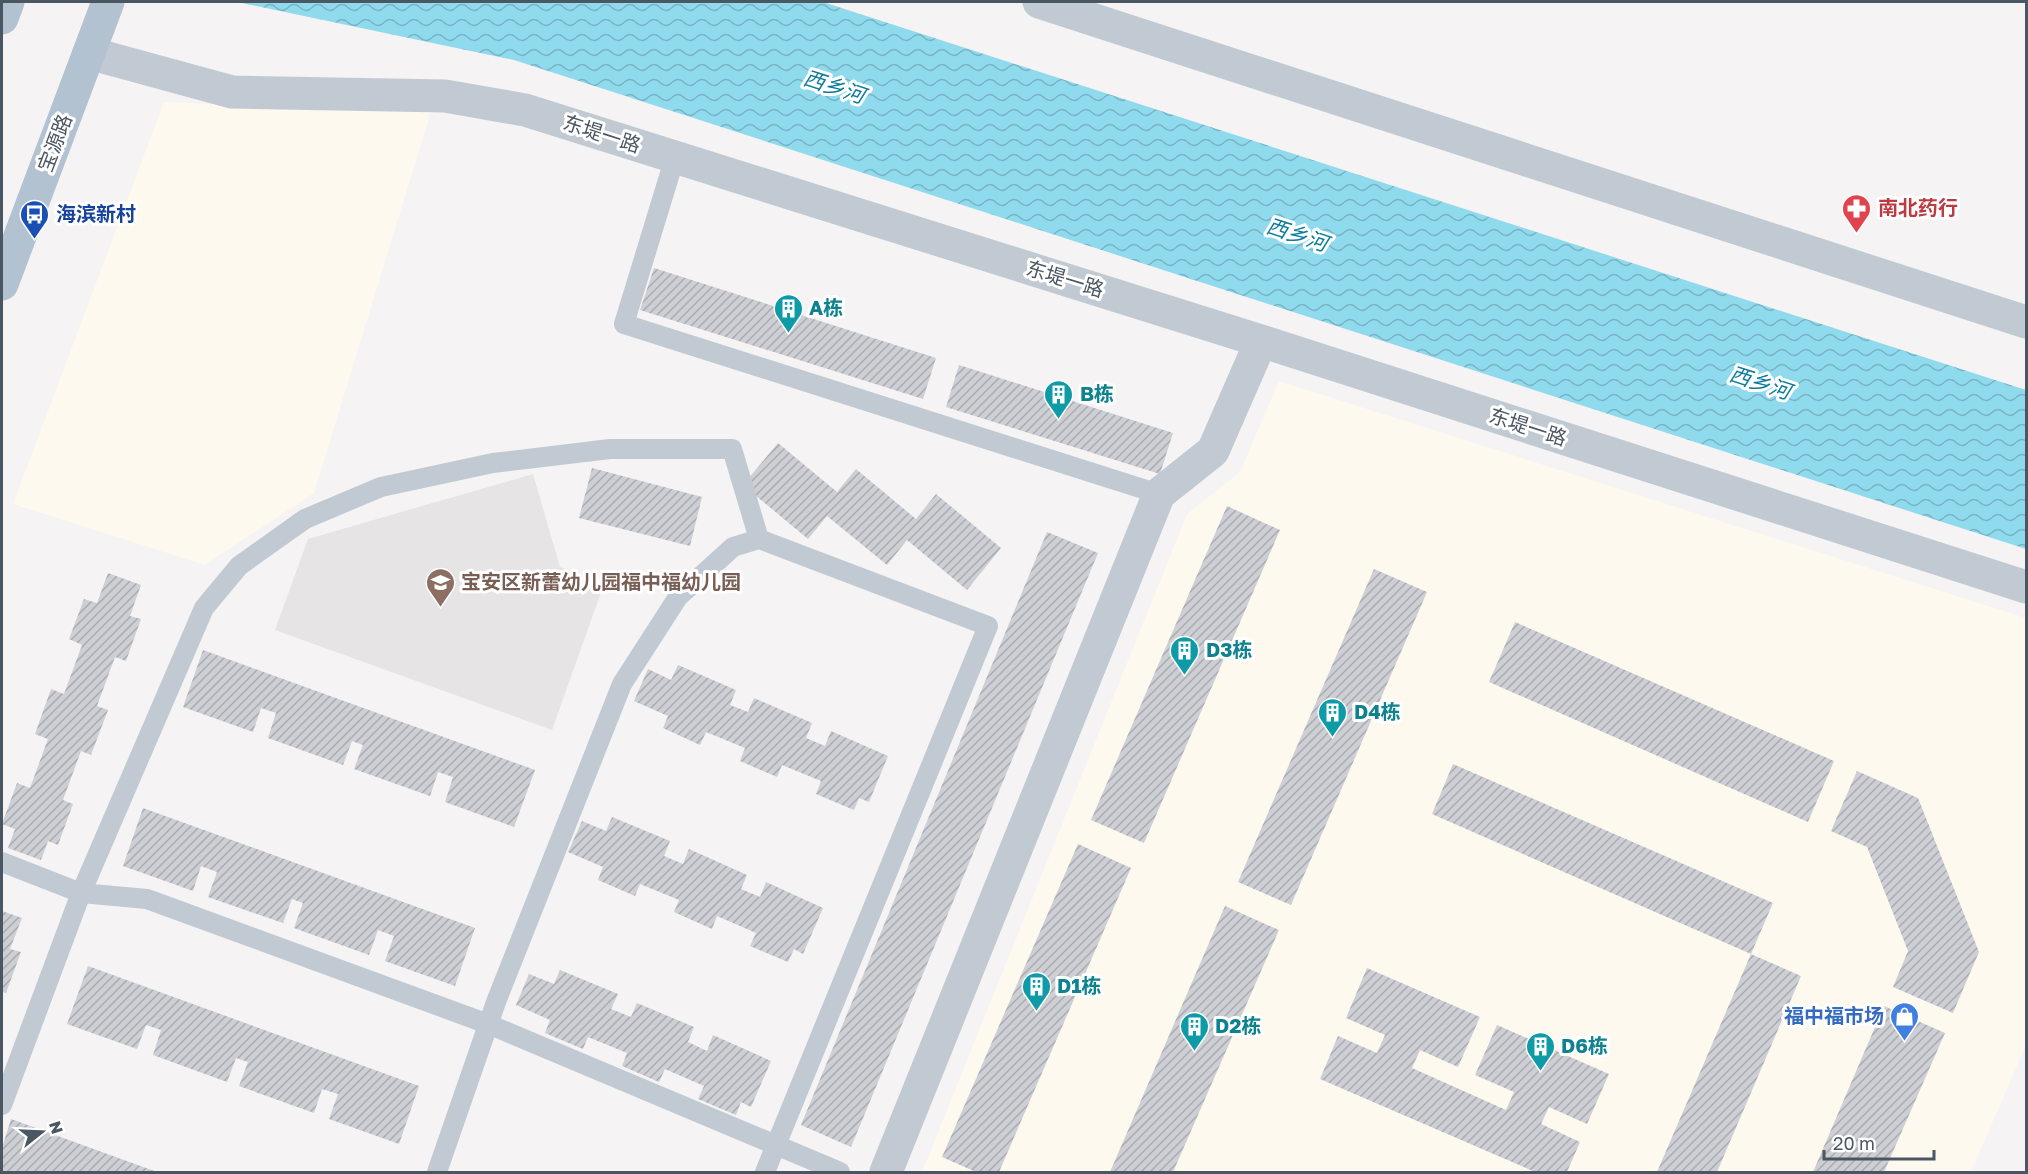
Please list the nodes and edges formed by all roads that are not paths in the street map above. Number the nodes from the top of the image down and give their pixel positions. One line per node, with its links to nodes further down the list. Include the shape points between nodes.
1 (8, 2): 4 (main road)
2 (108, 2): 5 (main road, 宝源路)
3 (1039, 2): 8 (street)
4 (2, 18)
5 (89, 53): 6 (street, 东堤一路, via 232,92 445,96 525,110); 7 (main road, 宝源路)
6 (675, 157): 9 (street, 东堤一路); 10 (lane, via 624,324)
7 (2, 284)
8 (2026, 322)
9 (1261, 341): 10 (street, via 1213,451); 12 (street, 东堤一路)
10 (1160, 494): 21 (street)
11 (759, 540): 14 (lane, via 732,449 610,449 493,463 381,487 305,519 239,566 204,608); 15 (lane, via 733,547 678,597 622,684); 17 (lane, via 988,626)
12 (2026, 586)
13 (2, 862): 14 (lane)
14 (81, 893): 15 (lane, via 147,899); 16 (lane)
15 (488, 1024): 17 (lane); 18 (lane)
16 (2, 1105)
17 (776, 1146): 19 (lane); 20 (lane)
18 (437, 1173)
19 (765, 1173)
20 (840, 1173)
21 (886, 1173)

